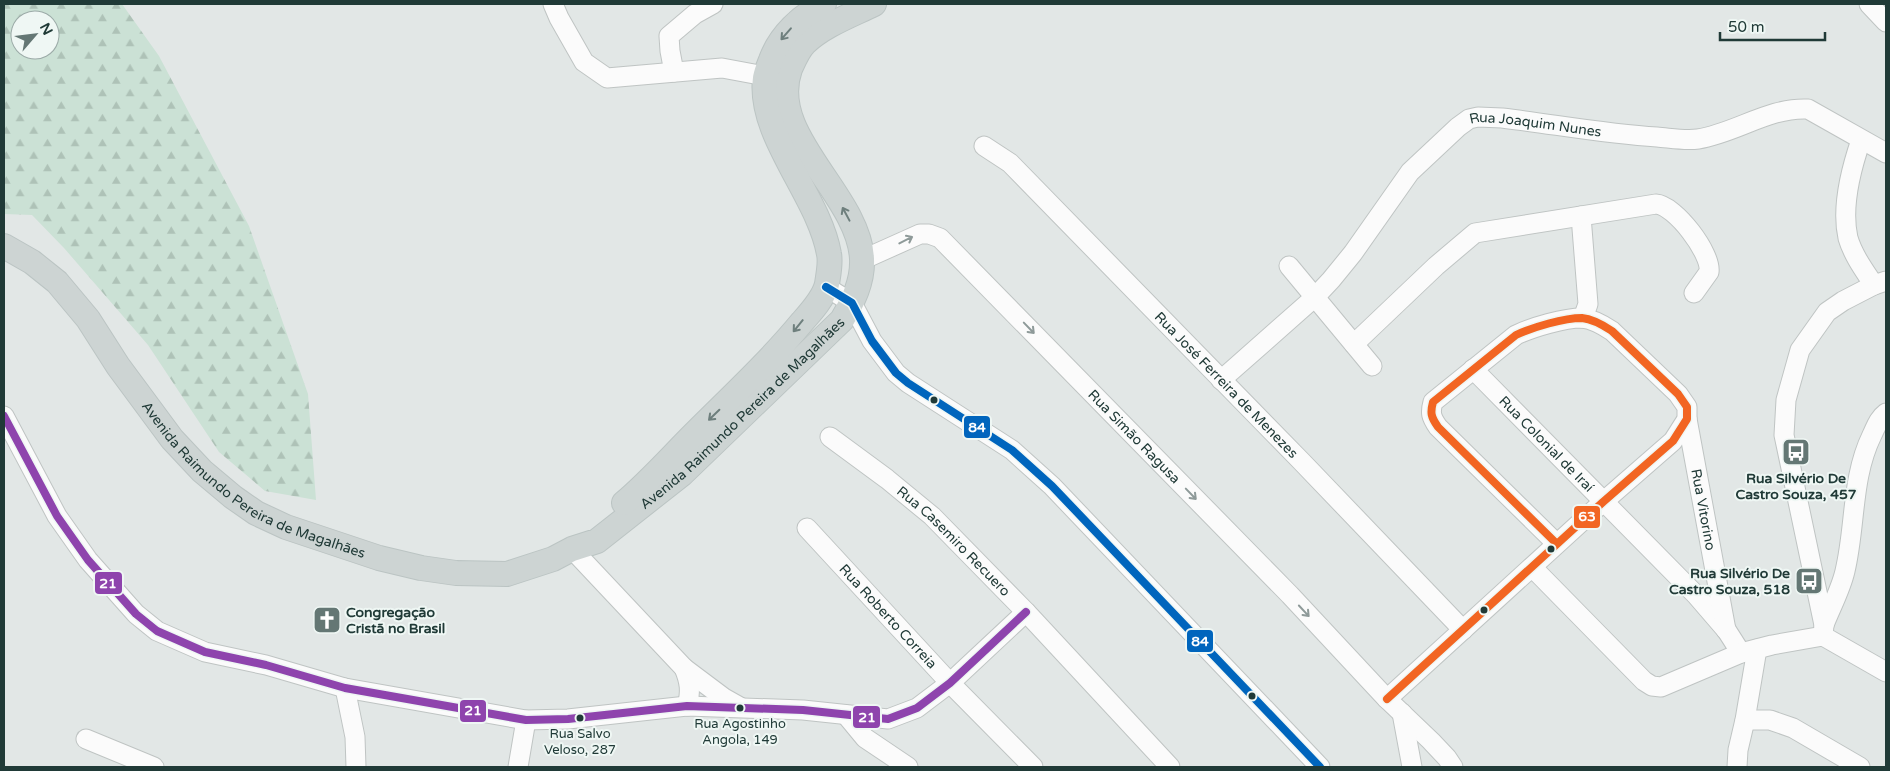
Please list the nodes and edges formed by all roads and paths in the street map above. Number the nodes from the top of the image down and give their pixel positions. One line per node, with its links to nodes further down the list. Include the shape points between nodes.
1 (554, 4): 7 (street, via 584,62 607,78)
2 (713, 4): 7 (street, via 669,36)
3 (824, 4): 8 (main road, Avenida Raimundo Pereira de Magalhães, one-way to 8, via 788,30 776,46)
4 (874, 4): 15 (main road, Avenida Raimundo Pereira de Magalhães, one-way to 4, via 860,246 846,212 795,131 786,93 788,76 804,45 816,34)
5 (1869, 4): 6 (street)
6 (1886, 22)
7 (674, 72): 8 (street, via 722,68)
8 (765, 76): 12 (main road, Avenida Raimundo Pereira de Magalhães, via 765,97 771,121)
9 (1861, 140): 11 (street, Rua Joaquim Nunes); 17 (street, via 1851,177 1846,228 1854,253); 20 (street, Rua Joaquim Nunes, via 1816,112 1801,109 1781,111 1696,140 1502,118 1470,119 1410,172 1354,253)
10 (984, 146): 26 (street, Rua José Ferreira de Menezes, via 1010,163)
11 (1886, 153)
12 (808, 198): 15 (main road, via 838,250 853,260); 18 (main road, Avenida Raimundo Pereira de Magalhães, via 830,256)
13 (1582, 216): 19 (street, via 1656,204 1668,207 1692,234 1709,264 1707,277); 22 (street, via 1588,304); 23 (street, via 1475,233)
14 (4, 246): 34 (main road, Avenida Raimundo Pereira de Magalhães, via 57,282 88,319 172,439 202,471 256,513 286,527 379,558 456,573 507,574 553,559)
15 (862, 260): 21 (main road, Avenida Raimundo Pereira de Magalhães, via 860,280); 45 (street, Rua Simão Ragusa, one-way to 45, via 920,234 940,238)
16 (1289, 266): 20 (street)
17 (1880, 283): 38 (street, via 1842,301 1828,312 1800,350 1786,400 1784,435)
18 (826, 287): 21 (street); 34 (main road, Avenida Raimundo Pereira de Magalhães, one-way to 34, via 786,342 749,381 634,494)
19 (1694, 293)
20 (1315, 297): 23 (street); 26 (street, Rua Joaquim Nunes)
21 (852, 303): 34 (main road, Avenida Raimundo Pereira de Magalhães, via 830,333 682,474 597,541); 59 (street, via 872,341 896,373 1012,450 1052,486)
22 (1583, 318): 25 (street, via 1516,335); 28 (street, Rua Vitorino, via 1612,331 1678,394 1687,407)
23 (1354, 344): 24 (street)
24 (1372, 366)
25 (1473, 369): 31 (street, Rua Colonial de Iraí); 33 (street, via 1433,402 1432,418)
26 (1221, 380): 37 (street, Rua José Ferreira de Menezes)
27 (4, 416): 44 (street, via 57,516 88,560 136,614 157,631 205,652 266,665)
28 (1687, 419): 31 (street, via 1673,441); 39 (street, Rua Vitorino)
29 (1884, 420): 38 (street, via 1864,453 1856,484 1845,573)
30 (830, 437): 36 (street, Rua Casemiro Recuero, via 932,516)
31 (1603, 502): 33 (street); 39 (street, Rua Colonial de Iraí)
32 (807, 528): 43 (street, Rua Roberto Correia)
33 (1557, 544): 35 (street)
34 (572, 549): 41 (street)
35 (1532, 567): 37 (street); 40 (street, via 1652,686 1661,687 1678,681)
36 (1026, 612): 43 (street); 58 (street, Rua Casemiro Recuero)
37 (1463, 630): 45 (street)
38 (1823, 630): 40 (street); 42 (street)
39 (1727, 631): 40 (street, Rua Colonial de Iraí)
40 (1749, 651): 51 (street)
41 (684, 668): 46 (street, via 691,694); 47 (street)
42 (1886, 672)
43 (950, 683): 49 (street, via 917,708 888,719); 57 (street, Rua Roberto Correia)
44 (345, 688): 50 (street); 54 (street, via 355,737)
45 (1387, 699): 48 (street, Rua Simão Ragusa)
46 (687, 706): 47 (street); 50 (street, via 568,719)
47 (741, 708): 49 (street)
48 (1402, 713): 60 (street); 61 (street, Rua Simão Ragusa)
49 (846, 715): 56 (street, via 865,738)
50 (526, 720): 55 (street)
51 (1745, 720): 62 (street); 63 (street, via 1770,720 1793,728)
52 (86, 739): 53 (street)
53 (154, 767)
54 (356, 767)
55 (518, 767)
56 (908, 767)
57 (1034, 767)
58 (1170, 767)
59 (1320, 767)
60 (1412, 767)
61 (1453, 767)
62 (1737, 767)
63 (1860, 767)

